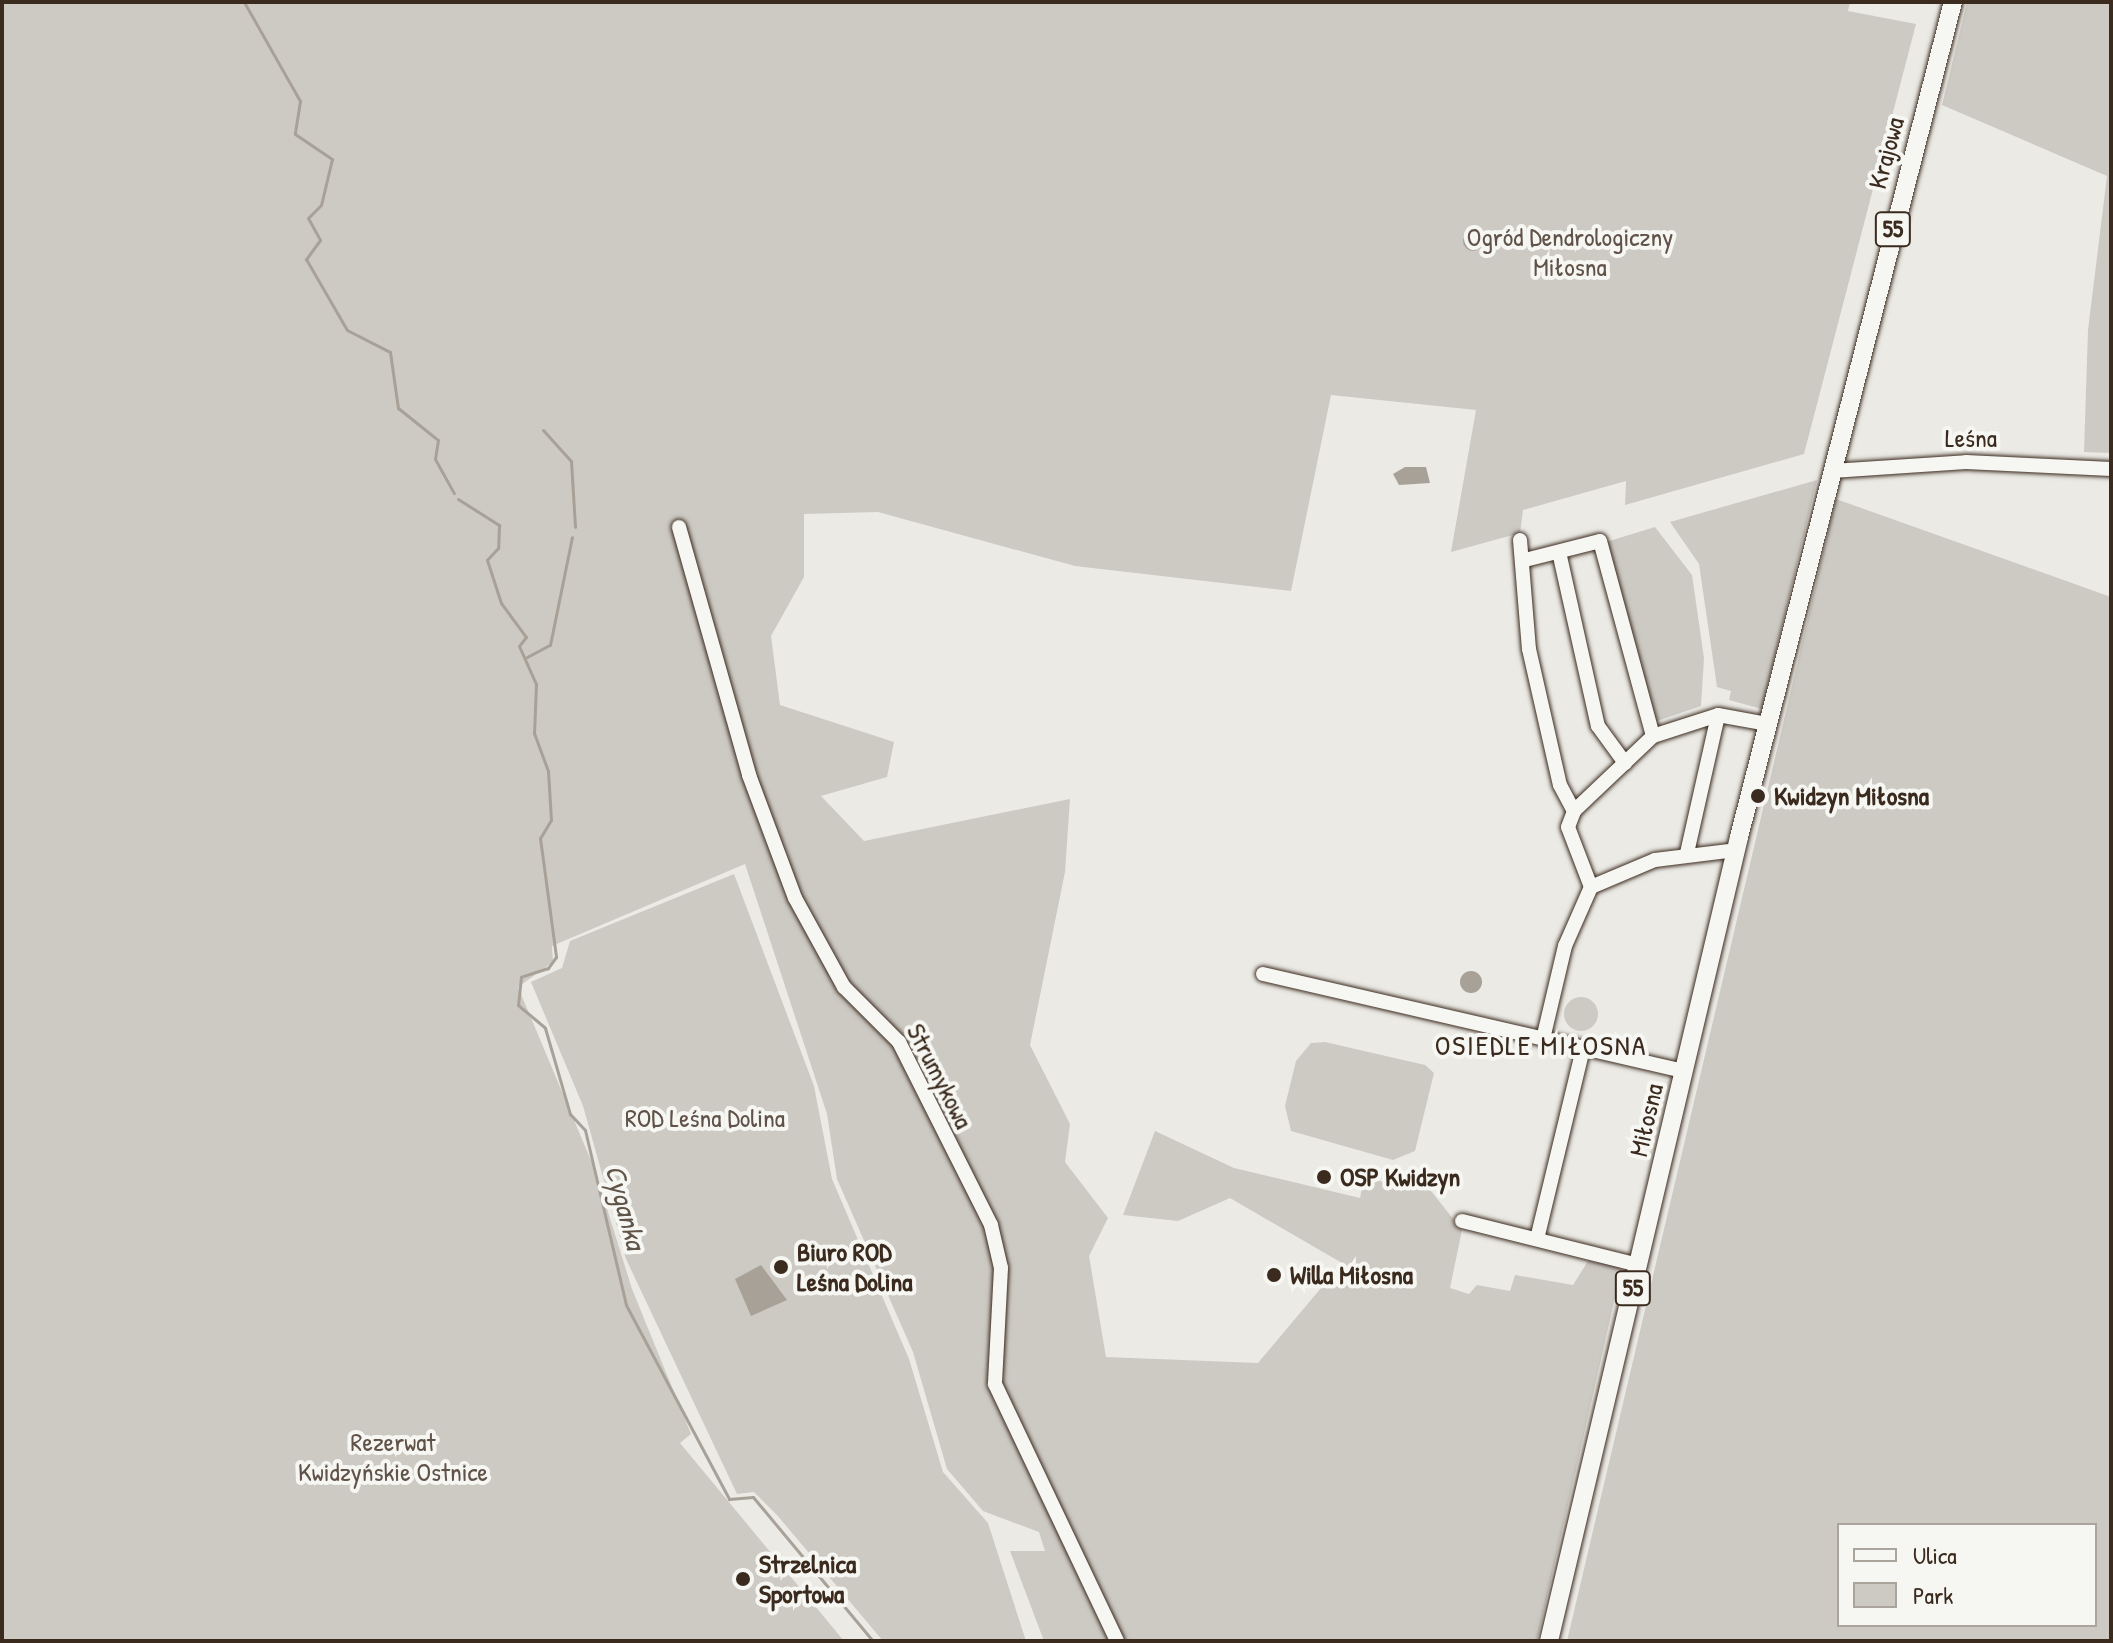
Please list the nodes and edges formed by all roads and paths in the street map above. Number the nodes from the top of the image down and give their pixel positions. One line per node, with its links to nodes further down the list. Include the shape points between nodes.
1 (1953, 2): 2 (main road, Krajowa / 55)
2 (1834, 464): 3 (street, Leśna, via 1954,462); 9 (main road, Miłosna / 55)
3 (2111, 469)
4 (679, 527): 23 (street, Strumykowa, via 749,775 795,898 844,987 899,1042 991,1225 1001,1268 995,1384)
5 (1520, 540): 7 (street)
6 (1559, 552): 7 (street); 10 (street, via 1600,541); 11 (street, via 1598,726)
7 (1525, 560): 12 (street, via 1520,595 1529,649 1560,785)
8 (1718, 715): 9 (street); 10 (street); 14 (street)
9 (1768, 724): 13 (main road, Miłosna / 55)
10 (1653, 736): 11 (street)
11 (1625, 763): 12 (street)
12 (1574, 811): 15 (street, via 1568,827)
13 (1737, 850): 14 (street); 19 (main road, Miłosna / 55)
14 (1687, 853): 15 (street, via 1630,867)
15 (1591, 887): 17 (street, via 1568,936)
16 (1263, 974): 17 (street)
17 (1543, 1039): 18 (street)
18 (1583, 1049): 19 (street); 21 (street)
19 (1684, 1071): 22 (main road, Miłosna / 55)
20 (1462, 1221): 21 (street)
21 (1537, 1239): 22 (street)
22 (1638, 1265): 24 (main road, Miłosna / 55)
23 (1117, 1641)
24 (1549, 1641)

